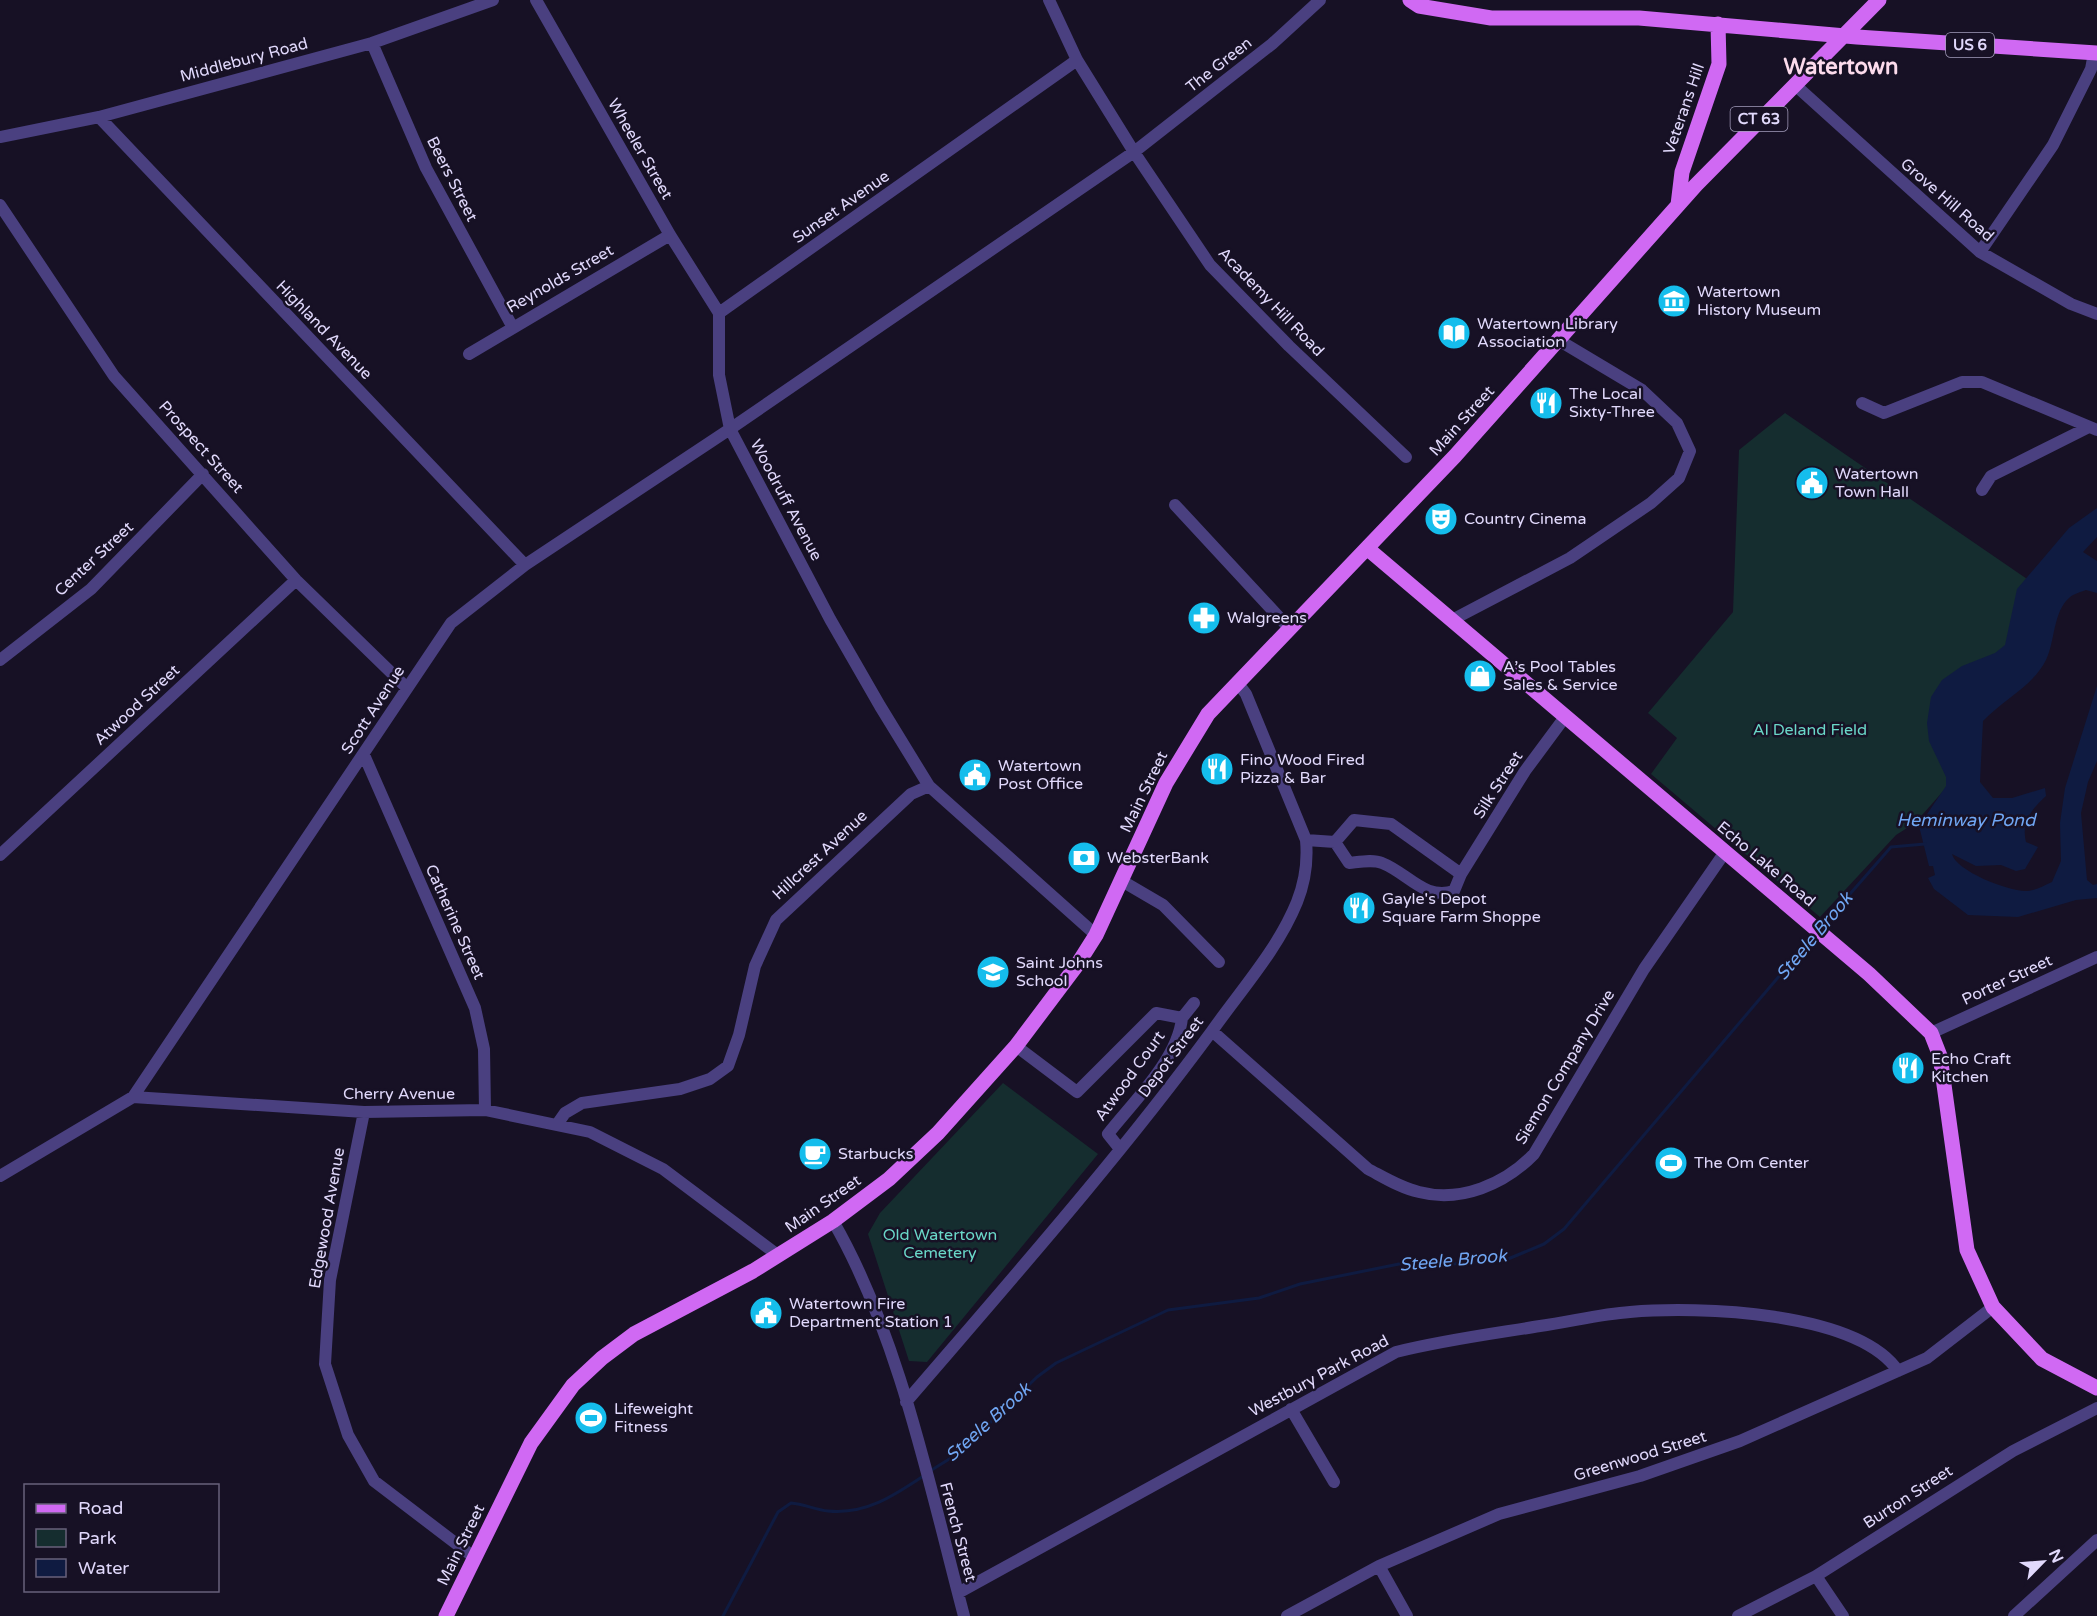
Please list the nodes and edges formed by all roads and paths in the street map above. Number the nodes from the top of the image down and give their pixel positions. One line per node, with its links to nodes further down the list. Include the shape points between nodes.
1 (493, 0): 9 (street, Middlebury Road)
2 (536, 0): 18 (street, Wheeler Street)
3 (1050, 0): 11 (street, Academy Hill Road)
4 (1320, 0): 15 (street, The Green, via 1272,44)
5 (1410, 0): 7 (main road, US 6, via 1419,6 1491,18 1639,18)
6 (1879, 0): 8 (main road, Main Street / CT 63)
7 (1718, 24): 8 (main road, US 6); 17 (main road, Veterans Hill, via 1719,64 1682,172)
8 (1843, 36): 10 (main road, US 6); 12 (main road, Main Street / CT 63)
9 (372, 43): 13 (street, Middlebury Road); 22 (street, Beers Street, via 426,168)
10 (2096, 53): 19 (street, via 2053,145)
11 (1077, 60): 15 (street, Academy Hill Road); 20 (street, Sunset Avenue)
12 (1794, 84): 17 (main road, Main Street / CT 63); 19 (street, Grove Hill Road)
13 (99, 117): 14 (street, Middlebury Road); 33 (street, Highland Avenue)
14 (0, 137)
15 (1134, 152): 26 (street, Woodruff Avenue); 28 (street, Academy Hill Road, via 1209,264)
16 (0, 205): 29 (street, Prospect Street, via 114,376)
17 (1678, 205): 23 (main road, Main Street / CT 63)
18 (670, 235): 20 (street, Wheeler Street); 22 (street, Reynolds Street)
19 (1980, 252): 21 (street, Grove Hill Road, via 2071,304)
20 (719, 313): 26 (street, via 719,375)
21 (2097, 314)
22 (512, 326): 24 (street, Reynolds Street)
23 (1560, 340): 32 (main road, Main Street / CT 63); 35 (street, via 1642,390 1677,423 1690,450 1678,478 1652,503 1570,558)
24 (469, 354)
25 (1862, 404): 27 (street, via 1884,413 1962,382 1983,382)
26 (730, 429): 33 (street, Scott Avenue); 42 (street, Woodruff Avenue, via 830,619)
27 (2092, 429): 30 (street, via 1991,476)
28 (1406, 457)
29 (203, 474): 34 (street, Prospect Street); 37 (street, Center Street, via 91,589)
30 (1982, 490)
31 (1175, 505): 36 (street)
32 (1368, 549): 35 (main road, Echo Lake Road); 36 (main road, Main Street / CT 63)
33 (525, 565): 39 (street, Scott Avenue, via 451,623)
34 (296, 580): 39 (street, Prospect Street); 46 (street, Atwood Street)
35 (1452, 620): 40 (main road, Echo Lake Road)
36 (1290, 629): 38 (main road, Main Street / CT 63)
37 (0, 660)
38 (1237, 682): 43 (street, Depot Street, via 1246,694); 48 (main road, Main Street / CT 63, via 1193,735 1166,783)
39 (407, 688): 41 (street, Scott Avenue)
40 (1565, 717): 45 (main road, Echo Lake Road); 47 (street, Silk Street, via 1525,771)
41 (364, 755): 57 (street, Scott Avenue); 58 (street, Catherine Street, via 475,1008 484,1048)
42 (929, 786): 49 (street, Woodruff Avenue); 60 (street, Hillcrest Avenue, via 911,794 776,920 755,966 728,1066 710,1079 680,1089 582,1102)
43 (1306, 840): 44 (street); 54 (street, Depot Street, via 1305,878 1282,933)
44 (1335, 842): 47 (street, via 1354,820 1391,824); 47 (street, Silk Street, via 1349,863 1380,862 1424,890 1442,895 1454,891)
45 (1725, 852): 54 (street, Siemon Company Drive, via 1644,969 1534,1154 1518,1171 1484,1189 1420,1193 1368,1169); 55 (main road, Echo Lake Road, via 1869,974)
46 (0, 855)
47 (1461, 874)
48 (1122, 882): 49 (main road, Main Street / CT 63); 51 (street, via 1163,905)
49 (1096, 935): 56 (main road, Main Street / CT 63)
50 (2097, 957): 55 (street, Porter Street)
51 (1219, 962)
52 (1194, 1003): 53 (street)
53 (1182, 1018): 56 (street, Atwood Court, via 1156,1014 1077,1092); 61 (street, Atwood Court, via 1180,1035 1172,1051 1108,1134)
54 (1212, 1031): 61 (street, Depot Street)
55 (1931, 1034): 65 (main road, Echo Lake Road, via 1940,1056 1967,1250)
56 (1016, 1046): 63 (main road, Main Street / CT 63, via 915,1157)
57 (134, 1097): 59 (street, Cherry Avenue); 62 (street)
58 (485, 1110): 59 (street, Cherry Avenue); 60 (street, Cherry Avenue)
59 (364, 1112): 73 (street, Edgewood Avenue, via 330,1280 325,1364 348,1435 374,1481)
60 (558, 1123): 64 (street, Cherry Avenue, via 590,1132 663,1168)
61 (1120, 1149): 68 (street, Depot Street)
62 (0, 1176)
63 (833, 1221): 64 (main road, Main Street / CT 63); 68 (street, French Street, via 870,1295)
64 (779, 1256): 73 (main road, Main Street / CT 63, via 634,1334 573,1385 531,1443)
65 (1993, 1307): 66 (street, Greenwood Street, via 1927,1358); 67 (main road, Echo Lake Road, via 2042,1359)
66 (1898, 1371): 70 (street, Westbury Park Road, via 1889,1359 1866,1343 1804,1321 1745,1314 1629,1312 1448,1339 1396,1352); 74 (street, Greenwood Street, via 1740,1441 1640,1476 1499,1514)
67 (2097, 1388)
68 (906, 1402): 76 (street, French Street)
69 (2097, 1408): 75 (street, Burton Street, via 2003,1456)
70 (1291, 1409): 71 (street); 76 (street, Westbury Park Road)
71 (1334, 1482)
72 (2097, 1540): 83 (street)
73 (475, 1558): 77 (main road, Main Street / CT 63)
74 (1379, 1566): 79 (street, Greenwood Street); 80 (street)
75 (1816, 1576): 81 (street, Burton Street); 82 (street)
76 (958, 1593): 78 (street, French Street)
77 (446, 1616)
78 (964, 1616)
79 (1287, 1616)
80 (1407, 1616)
81 (1738, 1616)
82 (1843, 1616)
83 (2014, 1616)

